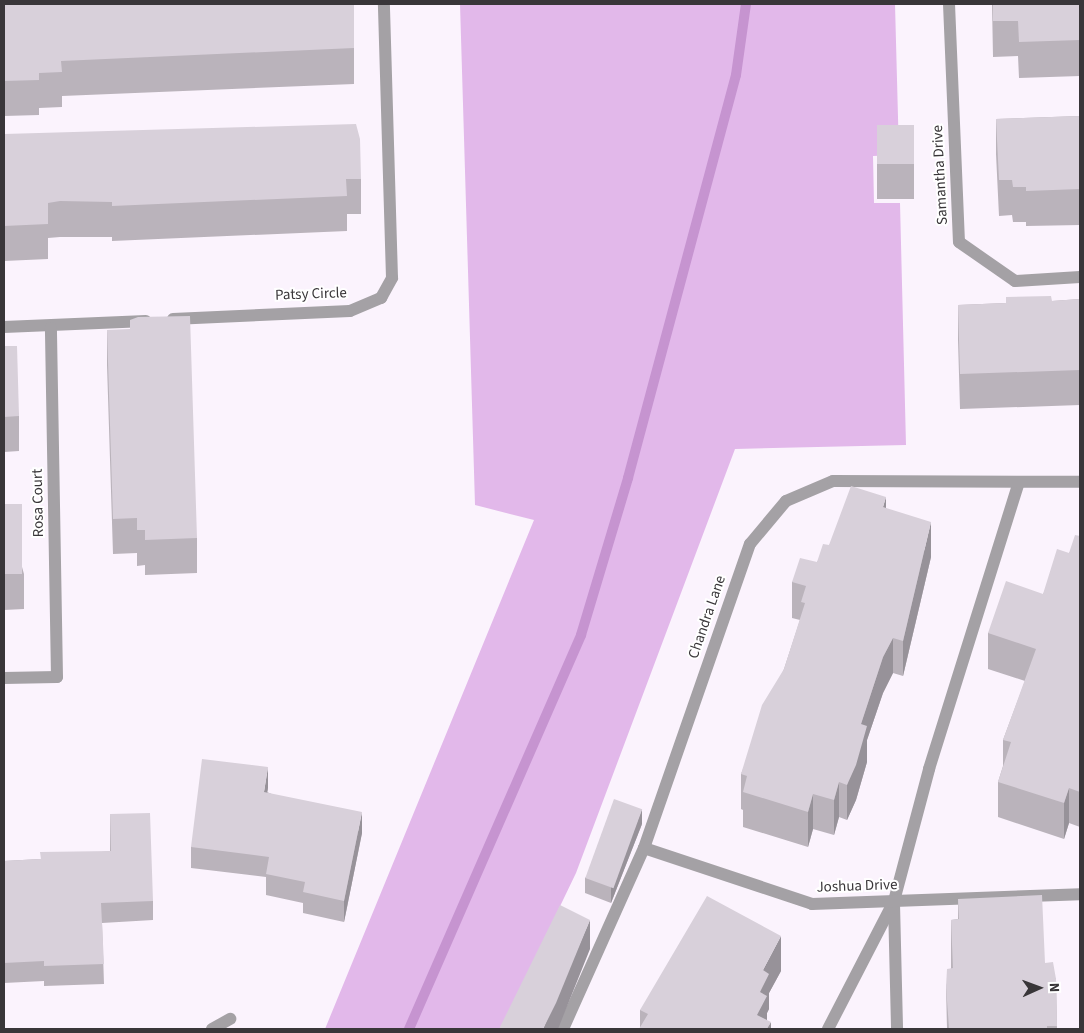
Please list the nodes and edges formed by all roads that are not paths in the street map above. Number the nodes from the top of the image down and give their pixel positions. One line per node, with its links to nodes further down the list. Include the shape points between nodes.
1 (384, 4): 5 (street, Patsy Circle, via 392,278 381,298 350,311)
2 (949, 4): 3 (street, Samantha Drive, via 959,242 1015,281)
3 (1080, 277)
4 (4, 327): 5 (street, Patsy Circle)
5 (51, 328): 8 (street, Rosa Court, via 57,677)
6 (1080, 482): 7 (street, Chandra Lane)
7 (1018, 485): 9 (street, Chandra Lane, via 833,481 786,502 750,544); 11 (street, via 929,769)
8 (4, 678)
9 (644, 848): 11 (street, Joshua Drive, via 812,904); 14 (street, Chandra Lane)
10 (1080, 894): 11 (street, Joshua Drive)
11 (894, 901): 15 (street); 16 (street)
12 (230, 1019): 13 (street)
13 (212, 1029)
14 (563, 1029)
15 (828, 1029)
16 (897, 1029)

